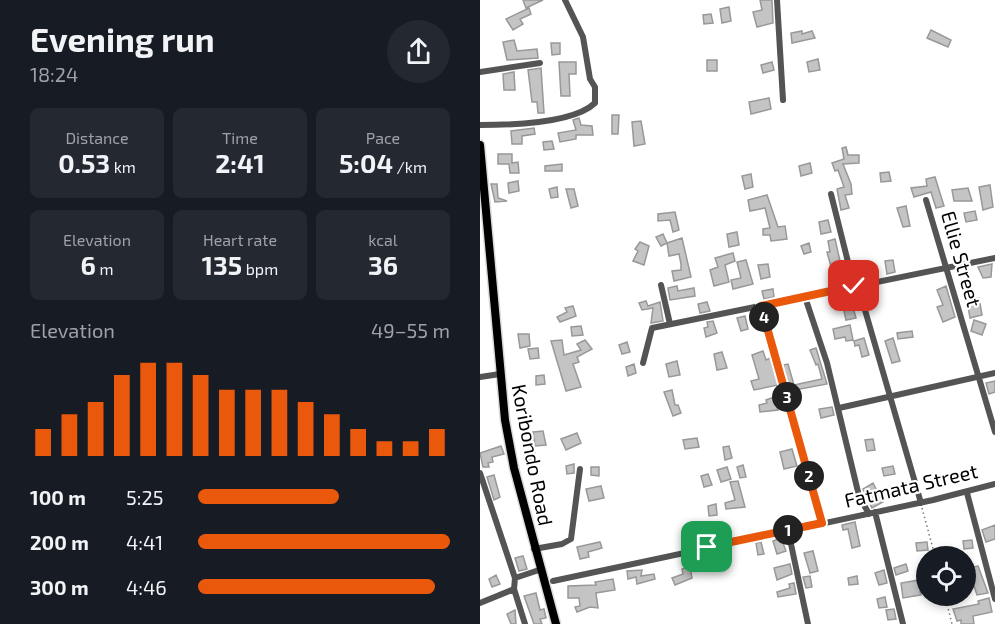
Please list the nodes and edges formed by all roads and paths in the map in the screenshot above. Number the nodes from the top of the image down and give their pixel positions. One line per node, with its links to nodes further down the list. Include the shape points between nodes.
1 (565, 0): 6 (street, via 583,37 595,103 585,112 514,124)
2 (777, 0): 5 (street)
3 (540, 63): 4 (street)
4 (480, 72)
5 (783, 100)
6 (480, 125)
7 (480, 145): 8 (highway, Koribondo Road)
8 (480, 165): 20 (highway, Koribondo Road)
9 (831, 194): 14 (street)
10 (926, 200): 12 (street, Ellie Street)
11 (995, 258): 12 (street)
12 (946, 268): 14 (street); 22 (street, Ellie Street)
13 (661, 285): 17 (street)
14 (856, 286): 15 (street); 23 (street)
15 (805, 297): 16 (street); 24 (street)
16 (761, 306): 17 (street); 34 (street)
17 (670, 324): 18 (street, via 651,328)
18 (644, 363)
19 (995, 373): 22 (street)
20 (500, 374): 21 (street); 37 (highway, Koribondo Road, via 514,468)
21 (480, 377)
22 (979, 377): 23 (street); 25 (street, Ellie Street)
23 (888, 397): 24 (street); 31 (street)
24 (839, 408): 33 (street, via 859,496)
25 (995, 432)
26 (580, 469): 37 (street, via 571,539)
27 (480, 473): 30 (street)
28 (995, 484): 29 (street, Fatmata Street)
29 (967, 493): 31 (street, Fatmata Street); 42 (street)
30 (489, 503): 32 (street); 39 (street)
31 (921, 503): 33 (street, Fatmata Street); 36 (path)
32 (480, 506)
33 (872, 513): 34 (street, Fatmata Street); 48 (street)
34 (822, 523): 35 (street, Fatmata Street)
35 (788, 530): 40 (street, Fatmata Street); 47 (street)
36 (932, 546)
37 (534, 549): 38 (highway, Koribondo Road)
38 (542, 569): 39 (street); 46 (highway, Koribondo Road)
39 (515, 578): 41 (street)
40 (553, 580)
41 (514, 589): 43 (street); 45 (street)
42 (995, 599)
43 (480, 603)
44 (948, 606): 49 (path)
45 (525, 624)
46 (556, 624)
47 (808, 624)
48 (903, 624)
49 (952, 624)

